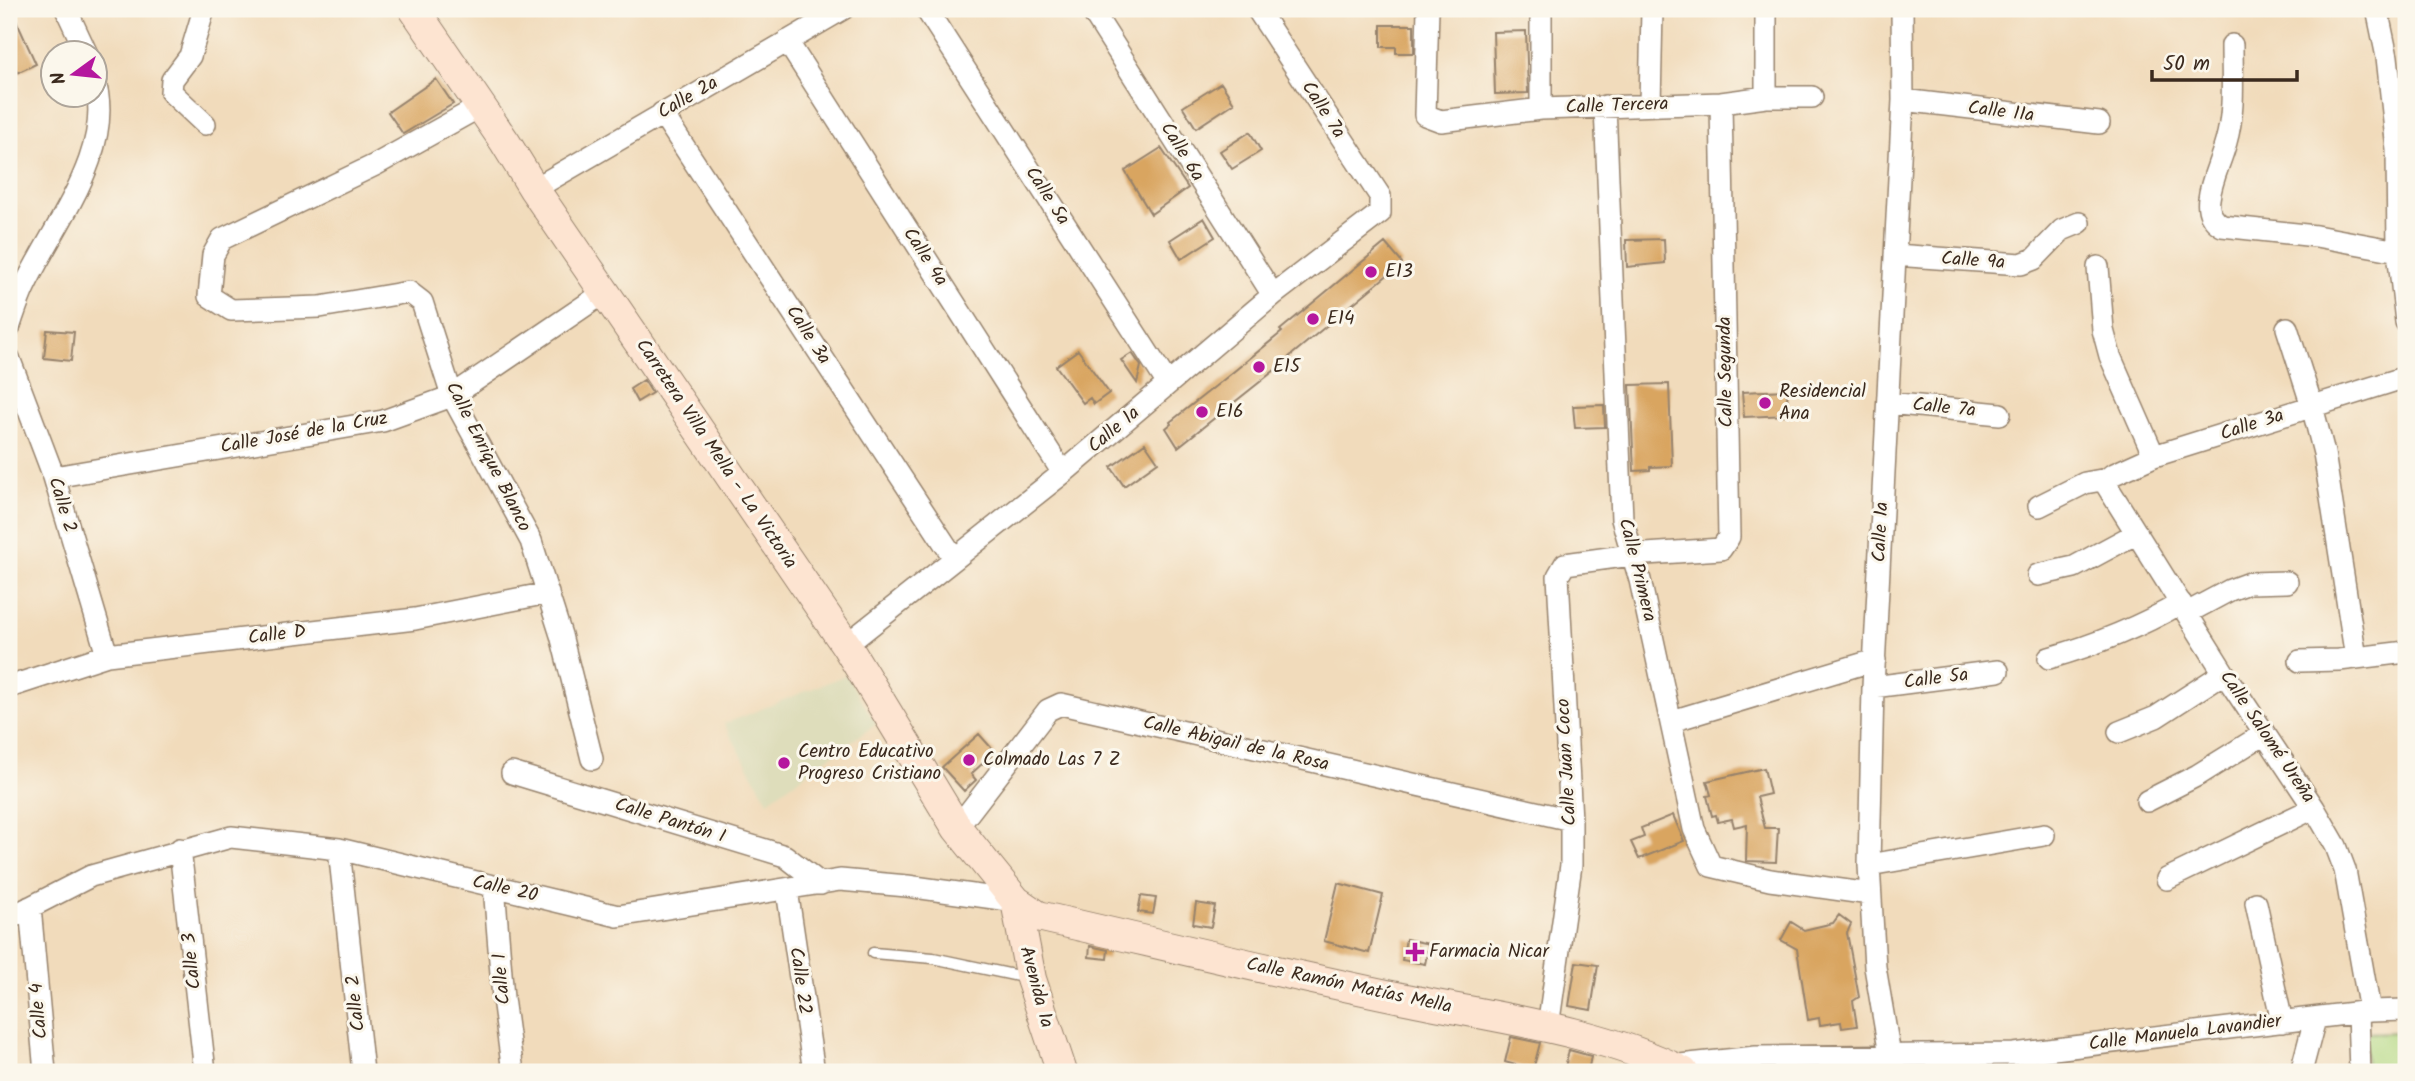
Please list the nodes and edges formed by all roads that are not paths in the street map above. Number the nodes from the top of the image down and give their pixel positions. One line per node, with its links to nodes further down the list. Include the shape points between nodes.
1 (66, 9): 14 (street)
2 (204, 9): 28 (street, via 190,56 172,80 171,92)
3 (414, 9): 22 (main road, Carretera Villa Mella - La Victoria)
4 (843, 9): 15 (street, Calle 2a)
5 (926, 9): 42 (street, Calle 5a)
6 (1091, 9): 36 (street, Calle 6a)
7 (1257, 9): 30 (street, Calle 7a, via 1380,196)
8 (1428, 9): 25 (street, Calle Tercera, via 1424,115 1441,121)
9 (1541, 9): 25 (street)
10 (1652, 9): 21 (street)
11 (1766, 9): 17 (street)
12 (1902, 9): 19 (street, Calle 1a)
13 (2377, 9): 32 (street, via 2397,149)
14 (79, 38)
15 (787, 41): 26 (street, Calle 2a); 48 (street, Calle 4a)
16 (2232, 45): 32 (street, via 2227,140 2209,199 2214,221 2222,226)
17 (1766, 97): 18 (street, Calle Tercera); 20 (street, Calle Tercera)
18 (1812, 97)
19 (1903, 100): 27 (street, Calle 11a); 33 (street, Calle 1a)
20 (1721, 103): 21 (street, Calle Tercera); 53 (street, Calle Segunda, via 1729,537 1721,548)
21 (1650, 104): 23 (street, Calle Tercera)
22 (481, 106): 29 (main road, Carretera Villa Mella - La Victoria); 43 (street, Calle Enrique Blanco, via 375,165 222,239 213,255 209,296 231,310 320,307 409,292 422,302)
23 (1605, 106): 25 (street, Calle Tercera); 53 (street, Calle Primera, via 1622,519)
24 (98, 108): 38 (street, via 100,122 80,186 22,292)
25 (1541, 110)
26 (662, 113): 29 (street, Calle 2a); 54 (street, Calle 3a)
27 (2099, 123)
28 (205, 124)
29 (534, 189): 35 (main road, Carretera Villa Mella - La Victoria)
30 (1380, 213): 36 (street, Calle 1a)
31 (2079, 223): 33 (street, Calle 9a, via 2062,230 2034,259 2021,264)
32 (2398, 251): 37 (street)
33 (1895, 255): 44 (street, Calle 1a)
34 (2098, 267): 47 (street, via 2110,356)
35 (605, 292): 43 (street, Calle José de la Cruz); 59 (main road, Carretera Villa Mella - La Victoria)
36 (1273, 295): 42 (street, Calle 1a)
37 (2406, 322)
38 (9, 328)
39 (2287, 328): 45 (street)
40 (9, 358): 49 (street, Calle 2)
41 (2406, 377): 45 (street, Calle 3a)
42 (1168, 384): 48 (street, Calle 1a)
43 (452, 396): 49 (street, Calle José de la Cruz, via 383,421); 57 (street, Calle Enrique Blanco, via 531,541)
44 (1888, 403): 46 (street, Calle 7a); 64 (street, Calle 1a)
45 (2312, 406): 47 (street, Calle 3a); 63 (street, via 2324,453)
46 (2000, 414)
47 (2154, 456): 50 (street, Calle 3a, via 2112,474)
48 (1063, 472): 54 (street, Calle 1a)
49 (54, 477): 61 (street, Calle 2)
50 (2107, 482): 51 (street, Calle 3a, via 2085,483); 52 (street, Calle Salomé Ureña)
51 (2039, 506)
52 (2137, 533): 55 (street, via 2074,567); 58 (street, Calle Salomé Ureña)
53 (1631, 555): 70 (street, Calle Primera); 77 (street, Calle Juan Coco, via 1565,564 1558,576)
54 (954, 558): 59 (street, Calle 1a)
55 (2038, 575)
56 (2287, 582): 58 (street, via 2249,583)
57 (548, 593): 61 (street, Calle D, via 415,619); 73 (street, Calle Enrique Blanco)
58 (2184, 608): 62 (street); 67 (street, Calle Salomé Ureña)
59 (846, 645): 78 (main road, Carretera Villa Mella - La Victoria)
60 (2406, 652): 63 (street)
61 (107, 654): 68 (street, Calle D)
62 (2049, 658)
63 (2356, 658): 65 (street)
64 (1875, 660): 69 (street, Calle 1a); 70 (street)
65 (2300, 661)
66 (1998, 671): 69 (street, Calle 5a)
67 (2224, 673): 71 (street, via 2157,717); 72 (street, Calle Salomé Ureña)
68 (9, 687)
69 (1873, 687): 82 (street, Calle 1a)
70 (1672, 721): 87 (street, Calle Primera, via 1695,829 1711,866 1770,880)
71 (2119, 732)
72 (2264, 734): 75 (street); 76 (street, Calle Salomé Ureña)
73 (592, 759)
74 (512, 773): 84 (street, Calle Pantón I, via 785,856)
75 (2147, 801)
76 (2314, 808): 83 (street); 95 (street, Calle Salomé Ureña, via 2345,870)
77 (1571, 820): 78 (street, Calle Abigail de la Rosa, via 1061,704 1048,710); 98 (street, Calle Juan Coco, via 1571,865)
78 (957, 828): 88 (main road, Carretera Villa Mella - La Victoria)
79 (2044, 835): 82 (street)
80 (180, 849): 81 (street, Calle 20, via 231,837); 90 (street, Calle 20, via 92,876); 103 (street, Calle 3)
81 (339, 849): 85 (street, Calle 20); 104 (street, Calle 2)
82 (1869, 865): 87 (street, Calle 1a)
83 (2167, 879)
84 (821, 884): 86 (street, Calle 20); 88 (street, Calle 20, via 840,880)
85 (494, 886): 86 (street, Calle 20, via 618,916); 105 (street, Calle 1)
86 (787, 890): 106 (street, Calle 22)
87 (1870, 894): 99 (street, Calle 1a, via 1875,967)
88 (1016, 901): 93 (main road, Avenida 1a); 98 (main road, Calle Ramón Matías Mella, via 1038,916)
89 (2256, 903): 97 (street)
90 (30, 907): 91 (street, Calle 20); 102 (street, Calle 4)
91 (9, 918)
92 (873, 953): 93 (lane, via 933,958)
93 (1031, 979): 107 (main road, Avenida 1a)
94 (2406, 1010): 95 (street, Calle Manuela Lavandier)
95 (2364, 1012): 96 (street, Calle Manuela Lavandier); 109 (street, Calle Salomé Ureña)
96 (2315, 1018): 97 (street, Calle Manuela Lavandier); 108 (street)
97 (2281, 1022): 100 (street, Calle Manuela Lavandier)
98 (1548, 1027): 101 (main road, Calle Ramón Matías Mella)
99 (1890, 1055): 100 (street, Calle Manuela Lavandier); 101 (street, Calle Manuela Lavandier, via 1756,1057)
100 (2011, 1063)
101 (1676, 1069)
102 (45, 1072)
103 (205, 1072)
104 (363, 1072)
105 (513, 1072)
106 (814, 1072)
107 (1062, 1072)
108 (2301, 1072)
109 (2360, 1072)

